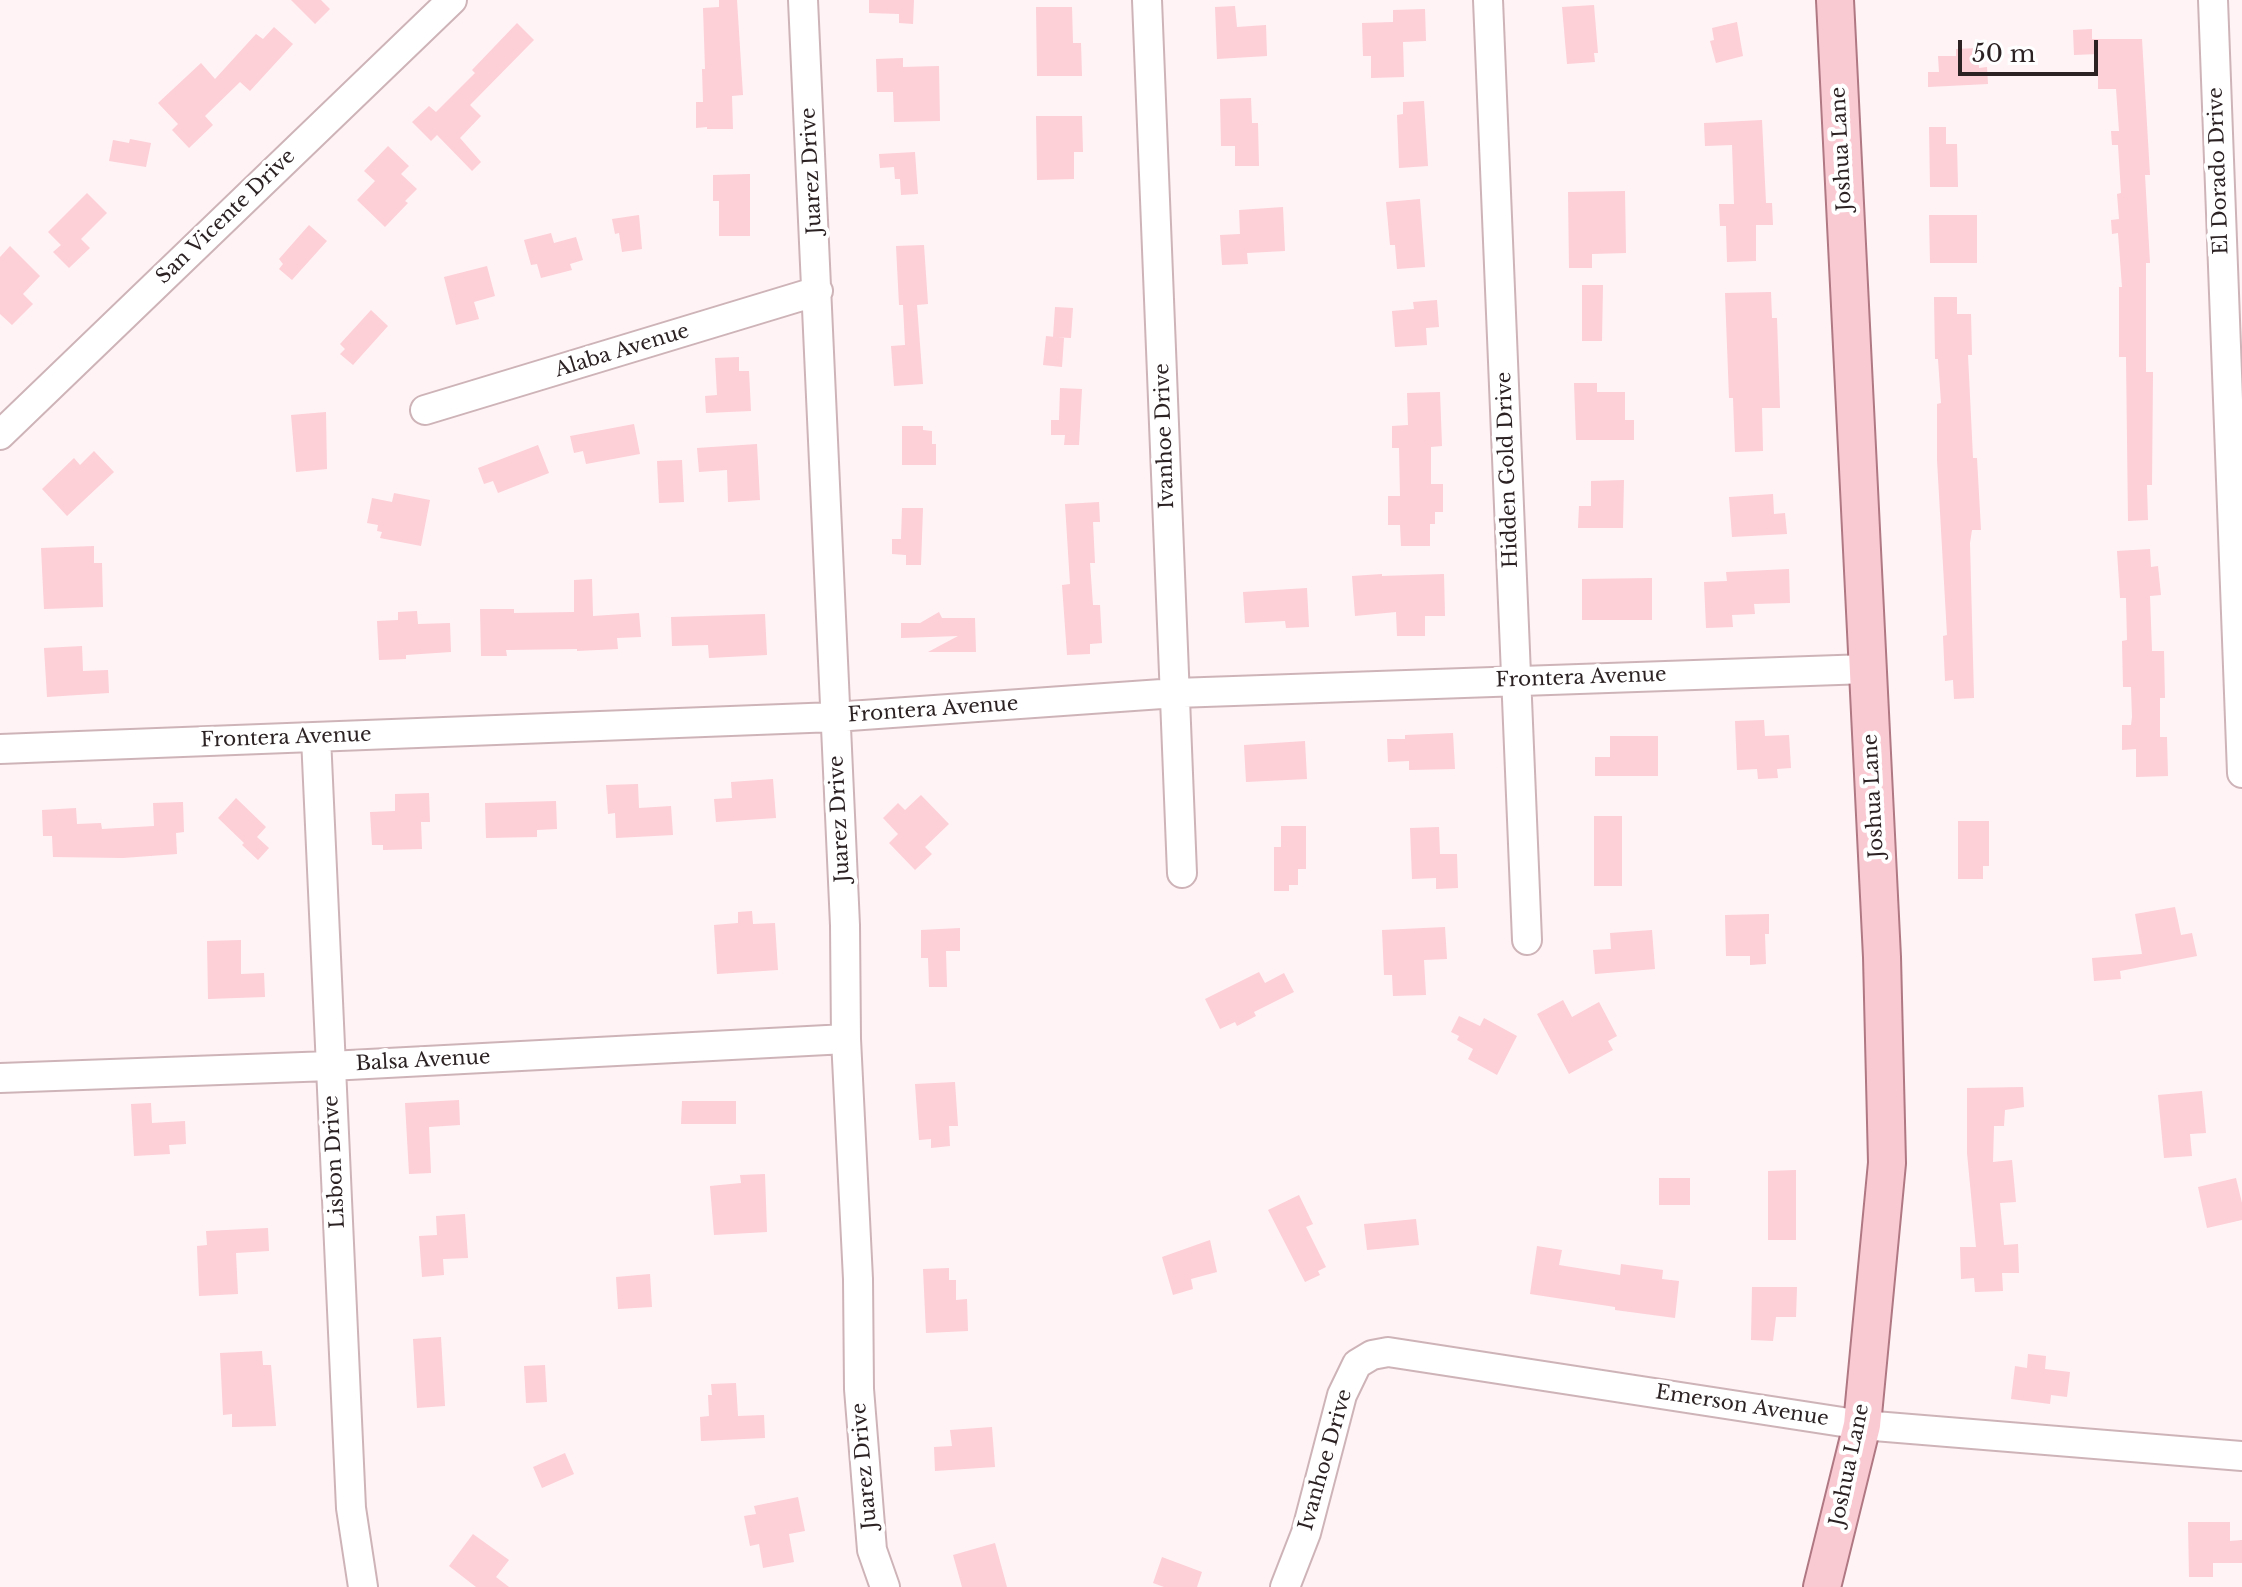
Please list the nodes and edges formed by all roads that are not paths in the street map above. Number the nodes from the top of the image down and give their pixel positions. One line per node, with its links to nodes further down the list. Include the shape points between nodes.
1 (452, 0): 9 (street, San Vicente Drive)
2 (803, 0): 7 (street, Juarez Drive)
3 (1147, 0): 12 (street, Ivanhoe Drive)
4 (1488, 0): 11 (street, Hidden Gold Drive)
5 (1835, 0): 10 (main road, Joshua Lane)
6 (2213, 0): 16 (street, El Dorado Drive)
7 (818, 291): 8 (street, Alaba Avenue); 13 (street, Juarez Drive)
8 (425, 410)
9 (0, 435)
10 (1867, 669): 11 (street, Frontera Avenue); 23 (main road, Joshua Lane, via 1887,1163)
11 (1517, 679): 12 (street, Frontera Avenue); 18 (street, Hidden Gold Drive)
12 (1176, 693): 13 (street, Frontera Avenue); 17 (street, Ivanhoe Drive)
13 (835, 717): 14 (street, Frontera Avenue); 19 (street, Juarez Drive)
14 (316, 737): 15 (street, Frontera Avenue); 20 (street, Lisbon Drive)
15 (0, 749)
16 (2242, 773)
17 (1182, 873)
18 (1527, 940)
19 (846, 1039): 20 (street, Balsa Avenue); 26 (street, Juarez Drive, via 859,1389 872,1550)
20 (330, 1066): 21 (street, Balsa Avenue); 25 (street, Lisbon Drive, via 351,1508)
21 (0, 1078)
22 (1388, 1352): 23 (street, Emerson Avenue); 27 (street, Ivanhoe Drive, via 1357,1364 1342,1395 1306,1533)
23 (1862, 1425): 24 (street, Emerson Avenue); 28 (main road, Joshua Lane)
24 (2242, 1456)
25 (363, 1587)
26 (885, 1587)
27 (1285, 1587)
28 (1822, 1587)

